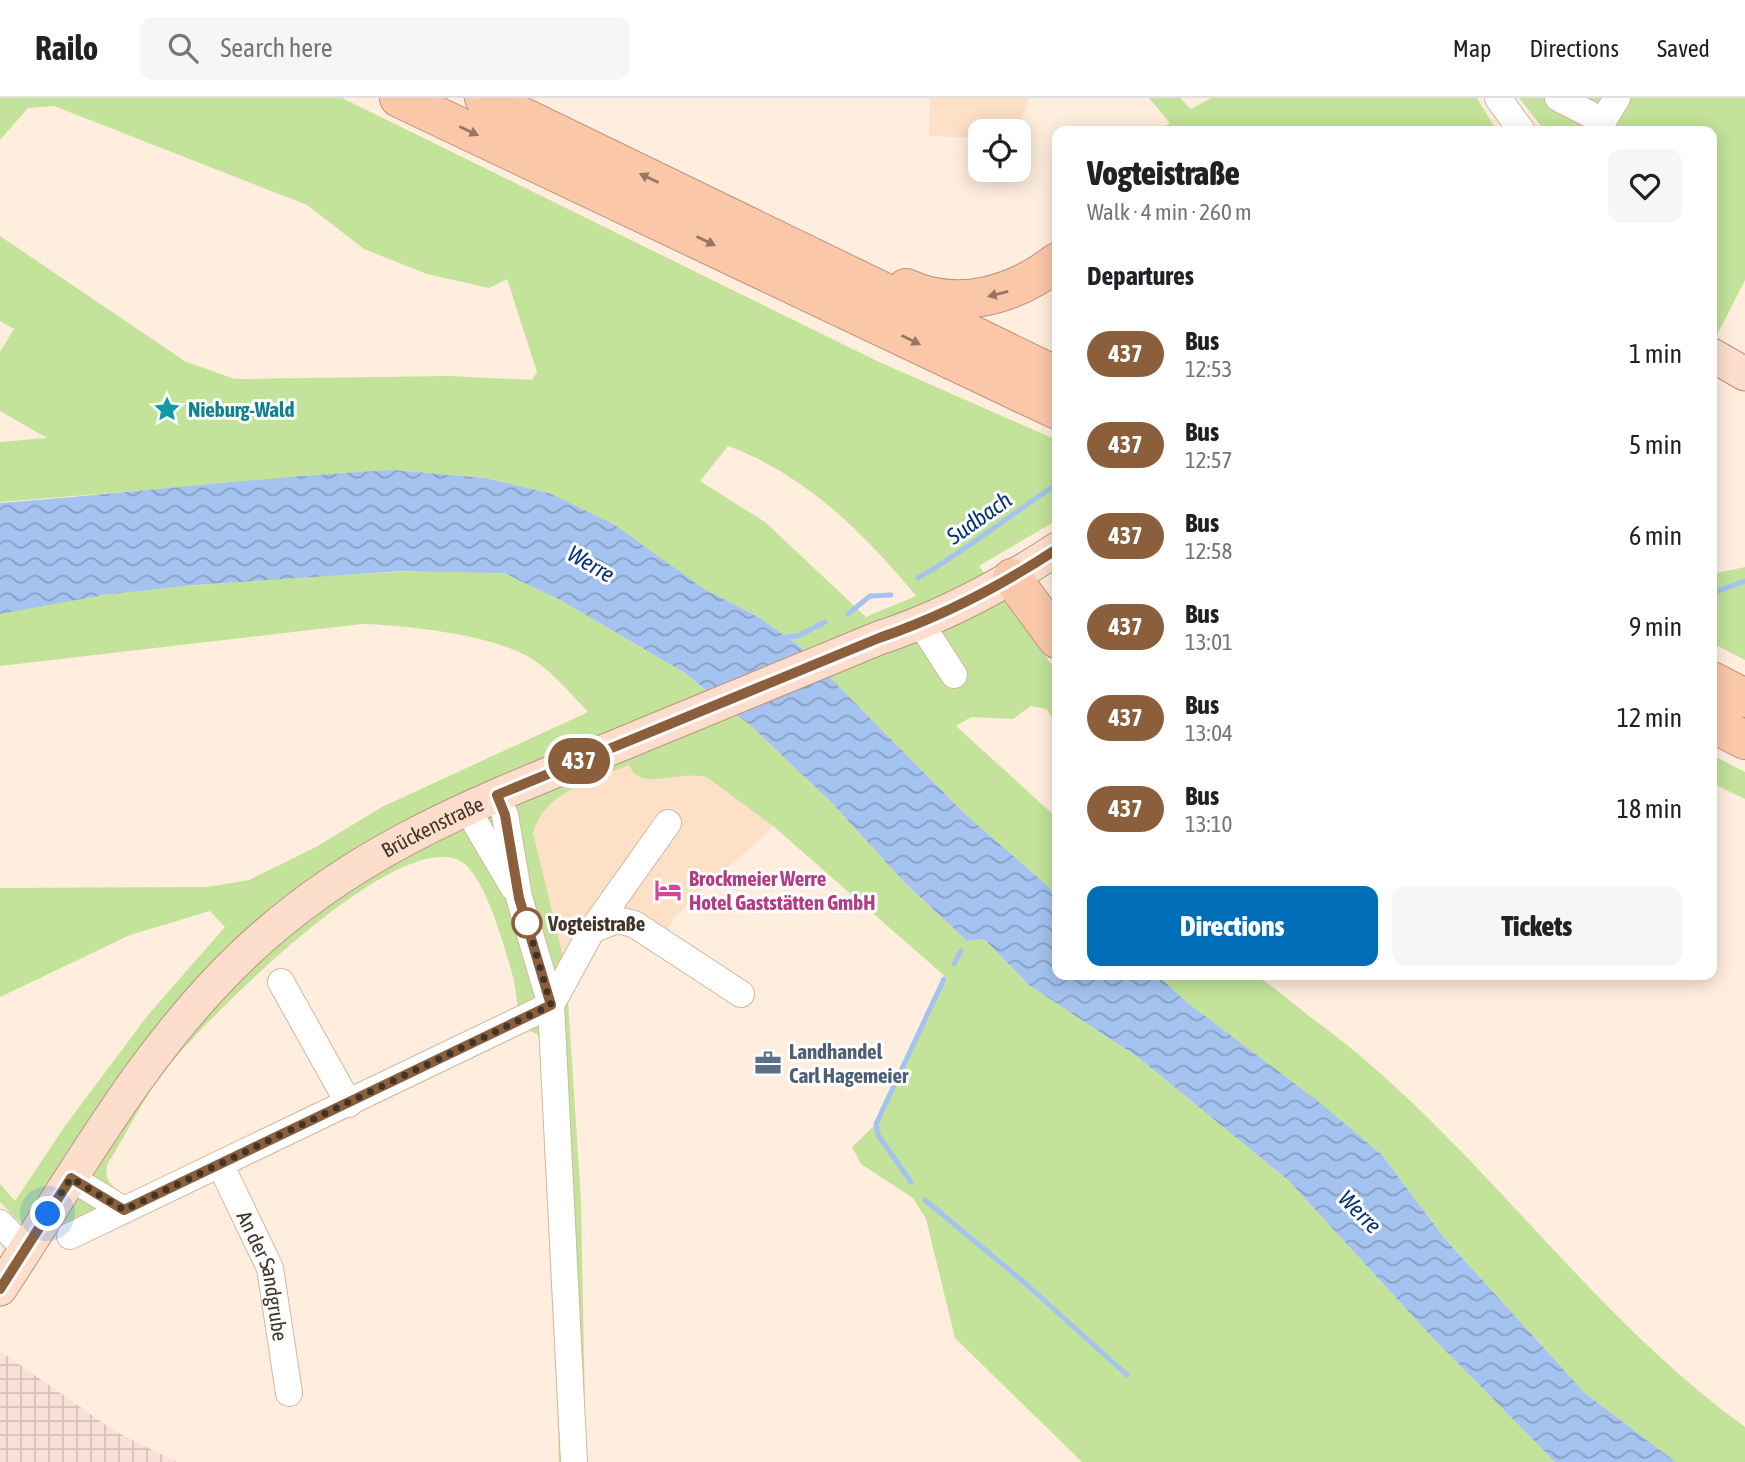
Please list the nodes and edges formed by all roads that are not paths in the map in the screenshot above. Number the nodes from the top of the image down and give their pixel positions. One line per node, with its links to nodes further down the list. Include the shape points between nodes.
1 (399, 98): 12 (highway, one-way to 12)
2 (484, 98): 7 (highway, one-way to 2)
3 (1498, 98): 6 (street)
4 (1558, 98): 5 (street, via 1602,121)
5 (1617, 98)
6 (1517, 126)
7 (777, 239): 8 (highway, one-way to 7, via 999,296 951,299 911,290 801,239); 10 (highway)
8 (1052, 266)
9 (1717, 358): 11 (main road)
10 (1052, 374)
11 (1745, 374)
12 (1052, 408)
13 (1052, 552): 14 (main road, Brückenstraße)
14 (1012, 578): 15 (main road, Brückenstraße); 16 (highway)
15 (921, 624): 17 (street); 22 (main road, Brückenstraße)
16 (1052, 632)
17 (954, 675)
18 (1717, 684): 19 (highway)
19 (1745, 698)
20 (1717, 726): 21 (highway)
21 (1745, 740)
22 (497, 795): 23 (main road, Brückenstraße); 25 (street, via 505,815)
23 (466, 807): 25 (street); 32 (main road, Brückenstraße, via 348,871 241,957 158,1051)
24 (668, 824): 26 (street)
25 (519, 898): 29 (street)
26 (592, 930): 28 (street, via 617,920 634,924); 29 (street)
27 (281, 982): 30 (street)
28 (741, 994)
29 (551, 1005): 30 (street); 39 (street)
30 (349, 1104): 31 (street)
31 (221, 1166): 33 (street); 38 (street, An der Sandgrube, via 270,1268)
32 (71, 1178): 33 (street); 36 (main road, Brückenstraße)
33 (124, 1210): 35 (street)
34 (0, 1223): 36 (street)
35 (70, 1236)
36 (26, 1250): 37 (main road, Brückenstraße)
37 (0, 1289)
38 (289, 1393)
39 (574, 1462)

